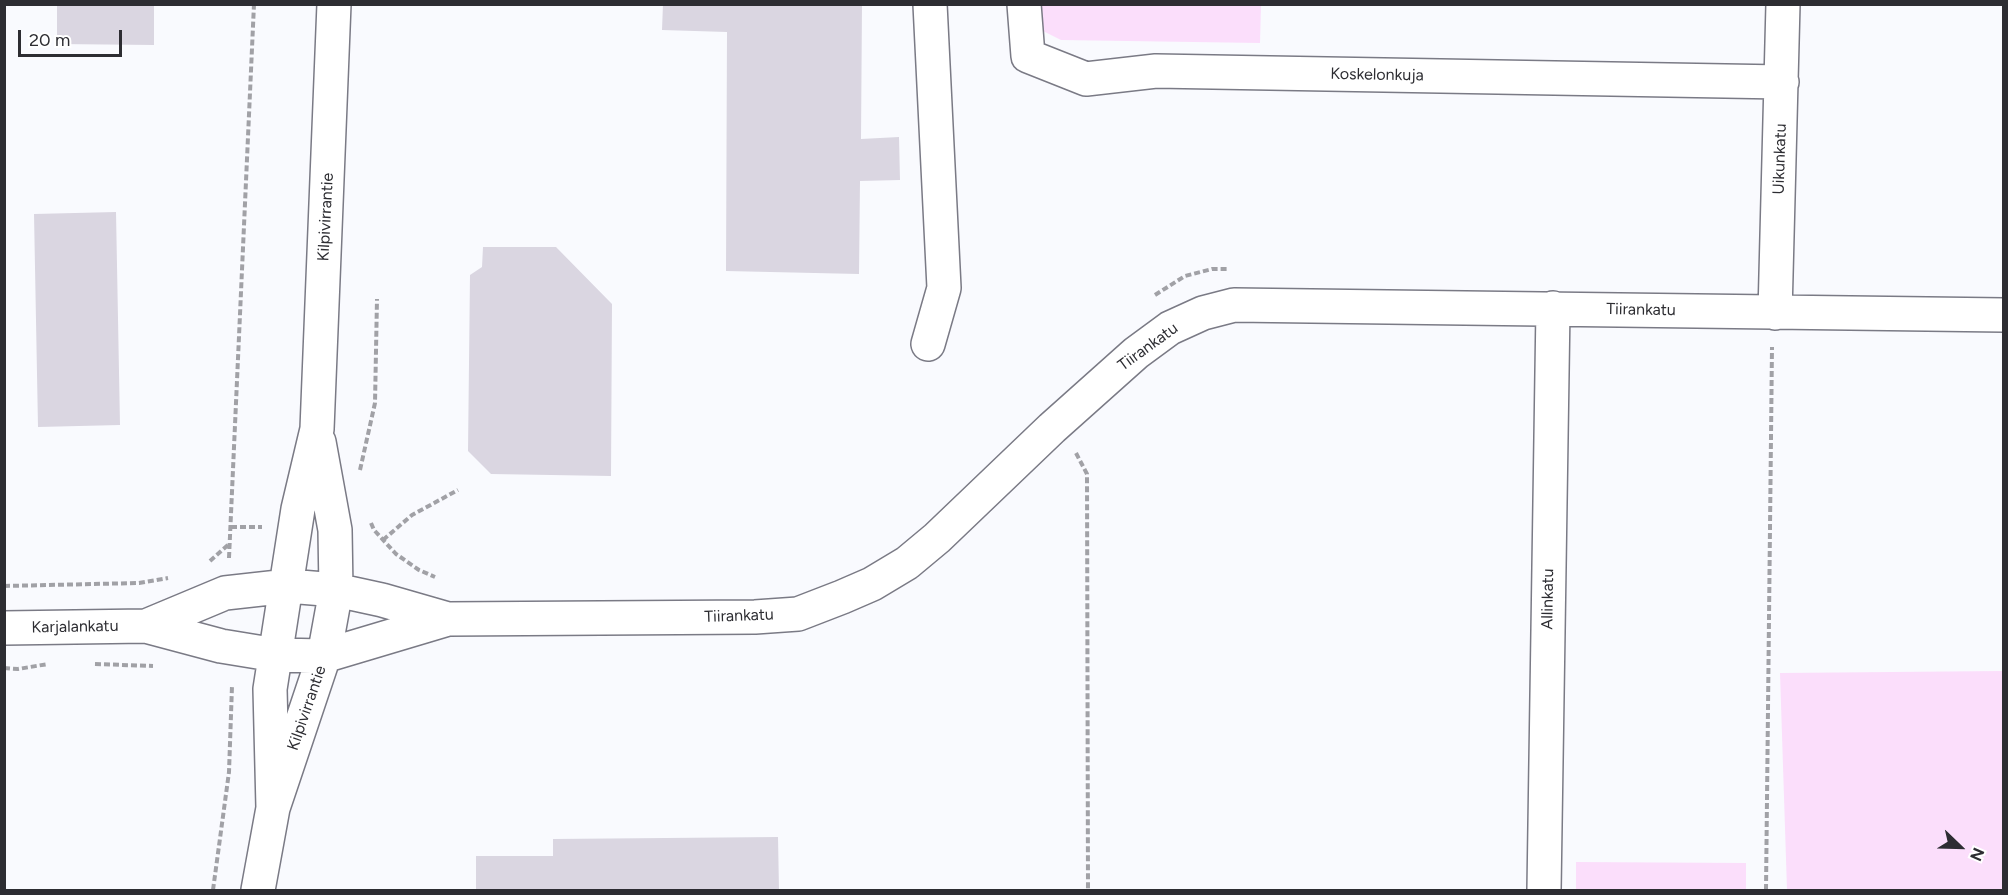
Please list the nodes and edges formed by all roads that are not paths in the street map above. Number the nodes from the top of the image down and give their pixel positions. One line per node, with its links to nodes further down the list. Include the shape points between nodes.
1 (334, 4): 10 (street, Kilpivirrantie)
2 (930, 4): 9 (street, via 944,288)
3 (1024, 4): 5 (street, Koskelonkuja, via 1028,56 1086,79 1156,71)
4 (1783, 4): 5 (street, Uikunkatu)
5 (1782, 82): 7 (street, Uikunkatu)
6 (1553, 308): 7 (street, Tiirankatu); 13 (street, Tiirankatu, via 1234,306 1203,313 1170,327 1136,353 907,563 872,584 798,614); 20 (street, Allinkatu)
7 (1775, 313): 8 (street, Tiirankatu)
8 (2004, 315)
9 (928, 344)
10 (317, 429): 11 (street, Kilpivirrantie, via 298,509); 12 (street, Kilpivirrantie, via 335,530)
11 (288, 586): 12 (street, Karjalankatu); 14 (street, Karjalankatu, via 225,593); 16 (street, Kilpivirrantie)
12 (336, 591): 13 (street, Tiirankatu); 17 (street, Kilpivirrantie)
13 (448, 619): 17 (street, Tiirankatu)
14 (146, 626): 15 (street, Karjalankatu); 16 (street, Karjalankatu, via 221,646)
15 (4, 628)
16 (276, 655): 17 (street, Tiirankatu); 18 (street, Kilpivirrantie, via 270,689)
17 (324, 656): 18 (street, Kilpivirrantie)
18 (273, 808): 19 (street, Kilpivirrantie)
19 (258, 891)
20 (1544, 891)

